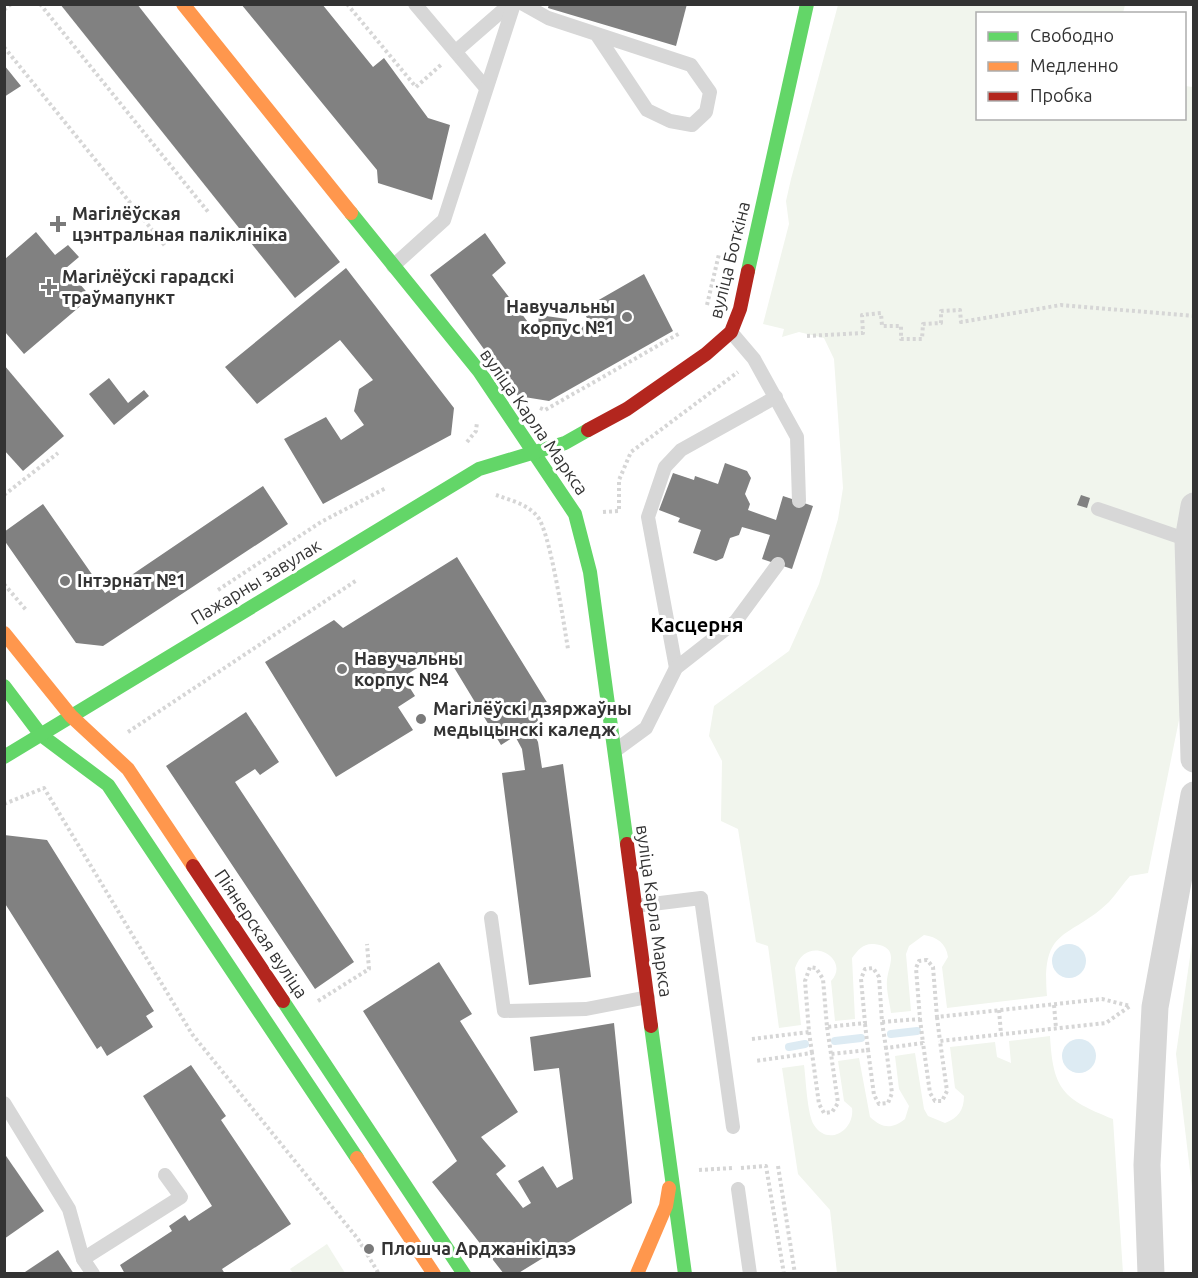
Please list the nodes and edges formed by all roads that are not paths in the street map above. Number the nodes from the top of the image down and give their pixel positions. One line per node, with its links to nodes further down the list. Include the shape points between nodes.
1 (183, 4): 9 (main road, вуліца Карла Маркса)
2 (416, 4): 7 (lane)
3 (512, 4): 7 (lane); 8 (lane)
4 (523, 4): 6 (lane)
5 (807, 4): 10 (main road, вуліца Боткіна, via 740,309)
6 (597, 36): 6 (lane, via 691,65 710,92 706,112 692,125 670,121 647,110)
7 (456, 51): 8 (lane)
8 (486, 88): 9 (lane, via 444,220)
9 (393, 266): 12 (main road, вуліца Карла Маркса, via 479,371)
10 (731, 332): 11 (lane, via 754,359); 12 (main road, вуліца Боткіна, via 627,409 565,443)
11 (776, 398): 13 (lane, via 797,437); 19 (lane, via 681,450 665,467 648,517)
12 (532, 451): 21 (main road, Пажарны завулак, via 479,469); 23 (main road, вуліца Карла Маркса, via 575,514 590,572)
13 (799, 501)
14 (1194, 506): 16 (street)
15 (1098, 509): 16 (lane)
16 (1188, 540): 25 (street)
17 (778, 564): 19 (lane, via 736,621)
18 (4, 633): 21 (main road, Піянерская вуліца)
19 (676, 668): 23 (lane, via 646,728)
20 (4, 686): 22 (main road)
21 (71, 716): 22 (main road, Пажарны завулак); 38 (main road, Піянерская вуліца, via 128,770)
22 (41, 735): 24 (main road, Пажарны завулак); 37 (main road, via 108,785)
23 (614, 751): 27 (main road, вуліца Карла Маркса)
24 (4, 757)
25 (1194, 759)
26 (1194, 795): 42 (street, via 1155,1007 1147,1165)
27 (636, 906): 29 (main road, вуліца Карла Маркса); 31 (lane, via 701,898)
28 (491, 918): 29 (lane, via 504,1011 586,1009)
29 (648, 997): 32 (main road, вуліца Карла Маркса)
30 (4, 1103): 35 (lane, via 69,1209)
31 (733, 1127)
32 (672, 1172): 39 (main road, via 666,1206); 40 (main road, вуліца Карла Маркса)
33 (165, 1176): 35 (lane, via 181,1197)
34 (738, 1189): 41 (lane)
35 (84, 1259): 36 (lane)
36 (93, 1274)
37 (434, 1274)
38 (464, 1274)
39 (637, 1274)
40 (685, 1274)
41 (750, 1274)
42 (1151, 1274)

